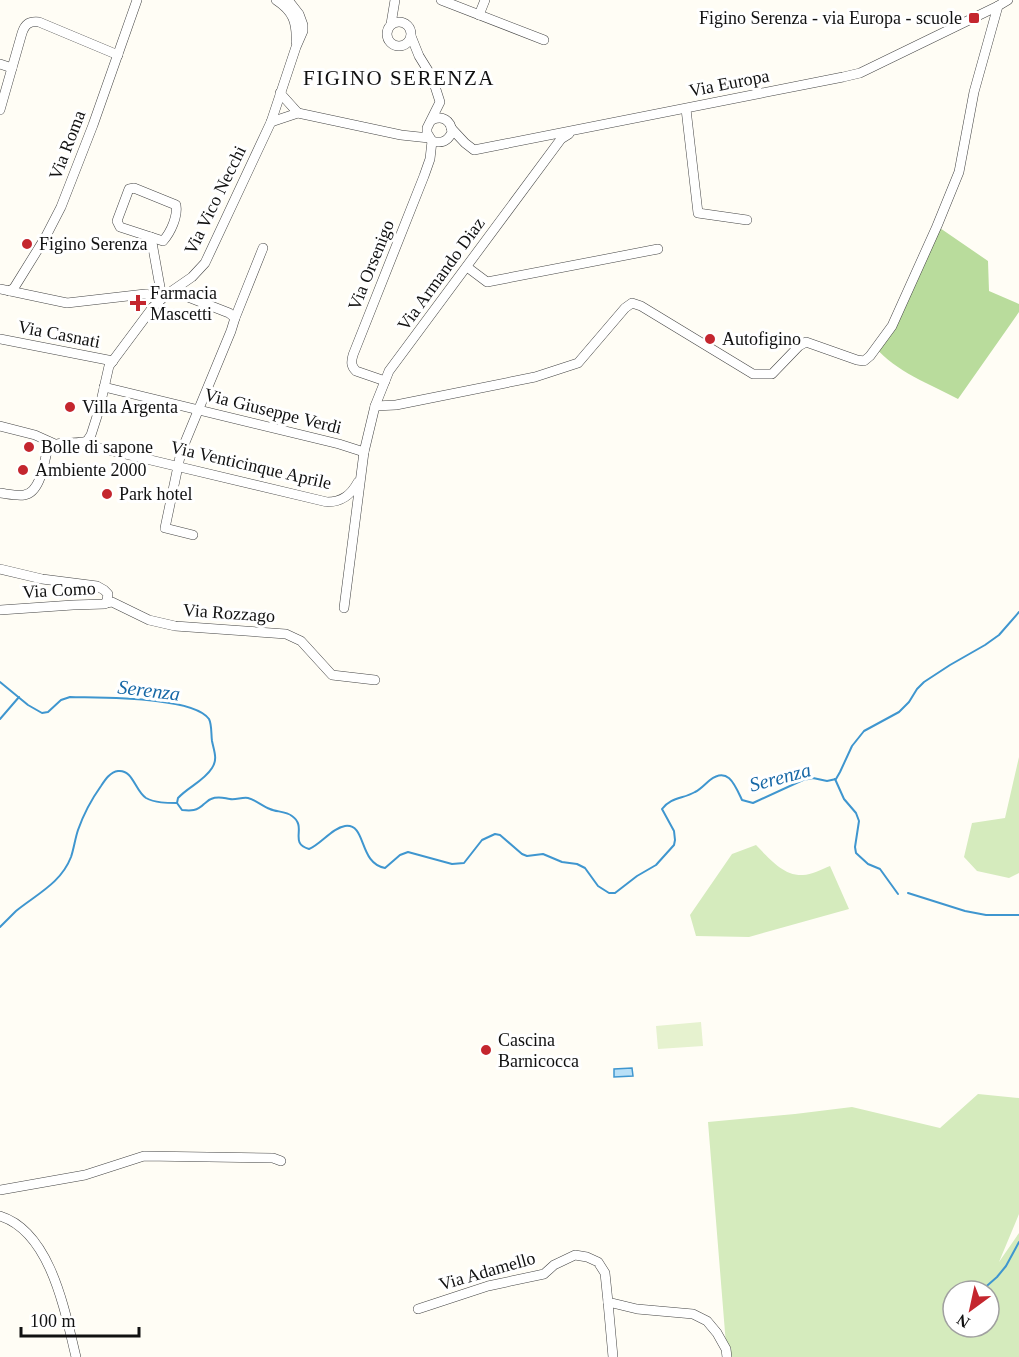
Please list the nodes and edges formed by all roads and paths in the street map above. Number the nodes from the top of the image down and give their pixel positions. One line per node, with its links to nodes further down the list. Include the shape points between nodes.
1 (137, 0): 16 (street, Via Roma)
2 (276, 0): 15 (street, Via Vico Necchi, via 293,17)
3 (288, 0): 15 (street, Via Vico Necchi, via 303,25)
4 (441, 0): 9 (street)
5 (485, 0): 9 (street)
6 (1008, 0): 8 (street, Via Europa)
7 (395, 2): 10 (street); 11 (street)
8 (998, 6): 22 (street, Via Europa, via 860,73); 45 (street, via 974,92 958,172 892,326 864,361 806,342 772,374 753,374 633,303 578,363 535,377)
9 (479, 15): 13 (street)
10 (404, 23): 11 (street); 12 (street)
11 (391, 24): 14 (street, via 387,38)
12 (411, 36): 14 (street); 17 (street)
13 (544, 40)
14 (401, 46): 17 (street)
15 (296, 47): 20 (street, Via Vico Necchi)
16 (118, 55): 19 (street, via 33,21 24,26); 38 (street, Via Roma, via 61,207 14,288)
17 (419, 56): 21 (street, via 432,77)
18 (0, 64): 19 (street)
19 (12, 68): 23 (street)
20 (280, 93): 24 (street); 25 (street, Via Vico Necchi)
21 (440, 102): 26 (street); 28 (street)
22 (686, 109): 27 (street, Via Europa); 32 (street, via 698,213)
23 (0, 110)
24 (298, 113): 25 (street); 28 (street, via 400,135)
25 (271, 122): 37 (street, Via Vico Necchi, via 205,262)
26 (449, 124): 28 (street, via 450,137); 28 (street, via 435,118); 30 (street)
27 (573, 131): 29 (street, Via Europa); 31 (street, Via Armando Diaz)
28 (435, 135): 30 (street); 43 (street, Via Orsenigo, via 430,159 351,362 356,371)
29 (540, 138): 30 (street, Via Europa); 31 (street, via 546,144)
30 (474, 150)
31 (546, 159): 36 (street, Via Armando Diaz)
32 (747, 220)
33 (152, 237): 33 (street, via 120,226 117,221 129,189 176,205 168,235 163,241); 39 (street)
34 (263, 248): 40 (street)
35 (658, 249): 36 (street, via 487,282)
36 (467, 267): 43 (street, Via Armando Diaz)
37 (176, 289): 39 (street, Via Vico Necchi); 40 (street)
38 (5, 290): 39 (street, via 67,303 145,294)
39 (162, 298): 42 (street, Via Vico Necchi)
40 (235, 318): 46 (street)
41 (0, 339): 42 (street, Via Casnati)
42 (112, 361): 44 (street, Via Vico Necchi)
43 (385, 381): 45 (street, Via Armando Diaz)
44 (104, 387): 46 (street, Via Giuseppe Verdi); 49 (street, Via Vico Necchi)
45 (375, 406): 51 (street, Via Armando Diaz)
46 (199, 409): 51 (street, Via Giuseppe Verdi); 52 (street)
47 (1, 426): 48 (street); 50 (street)
48 (0, 437)
49 (87, 441): 50 (street); 52 (street, Via Venticinque Aprile, via 96,447)
50 (55, 444): 54 (street, via 47,451 35,490 24,495)
51 (364, 452): 53 (street, Via Armando Diaz)
52 (178, 467): 55 (street, Via Venticinque Aprile); 57 (street, via 165,528)
53 (362, 475): 55 (street, Via Venticinque Aprile, via 343,499); 56 (street, Via Armando Diaz)
54 (0, 493)
55 (327, 502): 56 (street)
56 (356, 508): 60 (street, Via Armando Diaz)
57 (193, 536)
58 (0, 569): 59 (street, Via Como, via 97,586 108,594)
59 (106, 603): 61 (street, Via Como); 62 (street, Via Rozzago, via 175,627 286,634 301,641 333,675)
60 (344, 608)
61 (0, 610)
62 (375, 680)
63 (281, 1161): 64 (street, via 144,1156 85,1175)
64 (0, 1190)
65 (0, 1215): 69 (street, via 35,1242 61,1296)
66 (609, 1302): 67 (street, Via Adamello, via 601,1268 587,1257 575,1255 544,1274 488,1286); 68 (street, via 693,1314 707,1321); 70 (street)
67 (418, 1309)
68 (727, 1353)
69 (76, 1357)
70 (613, 1357)

